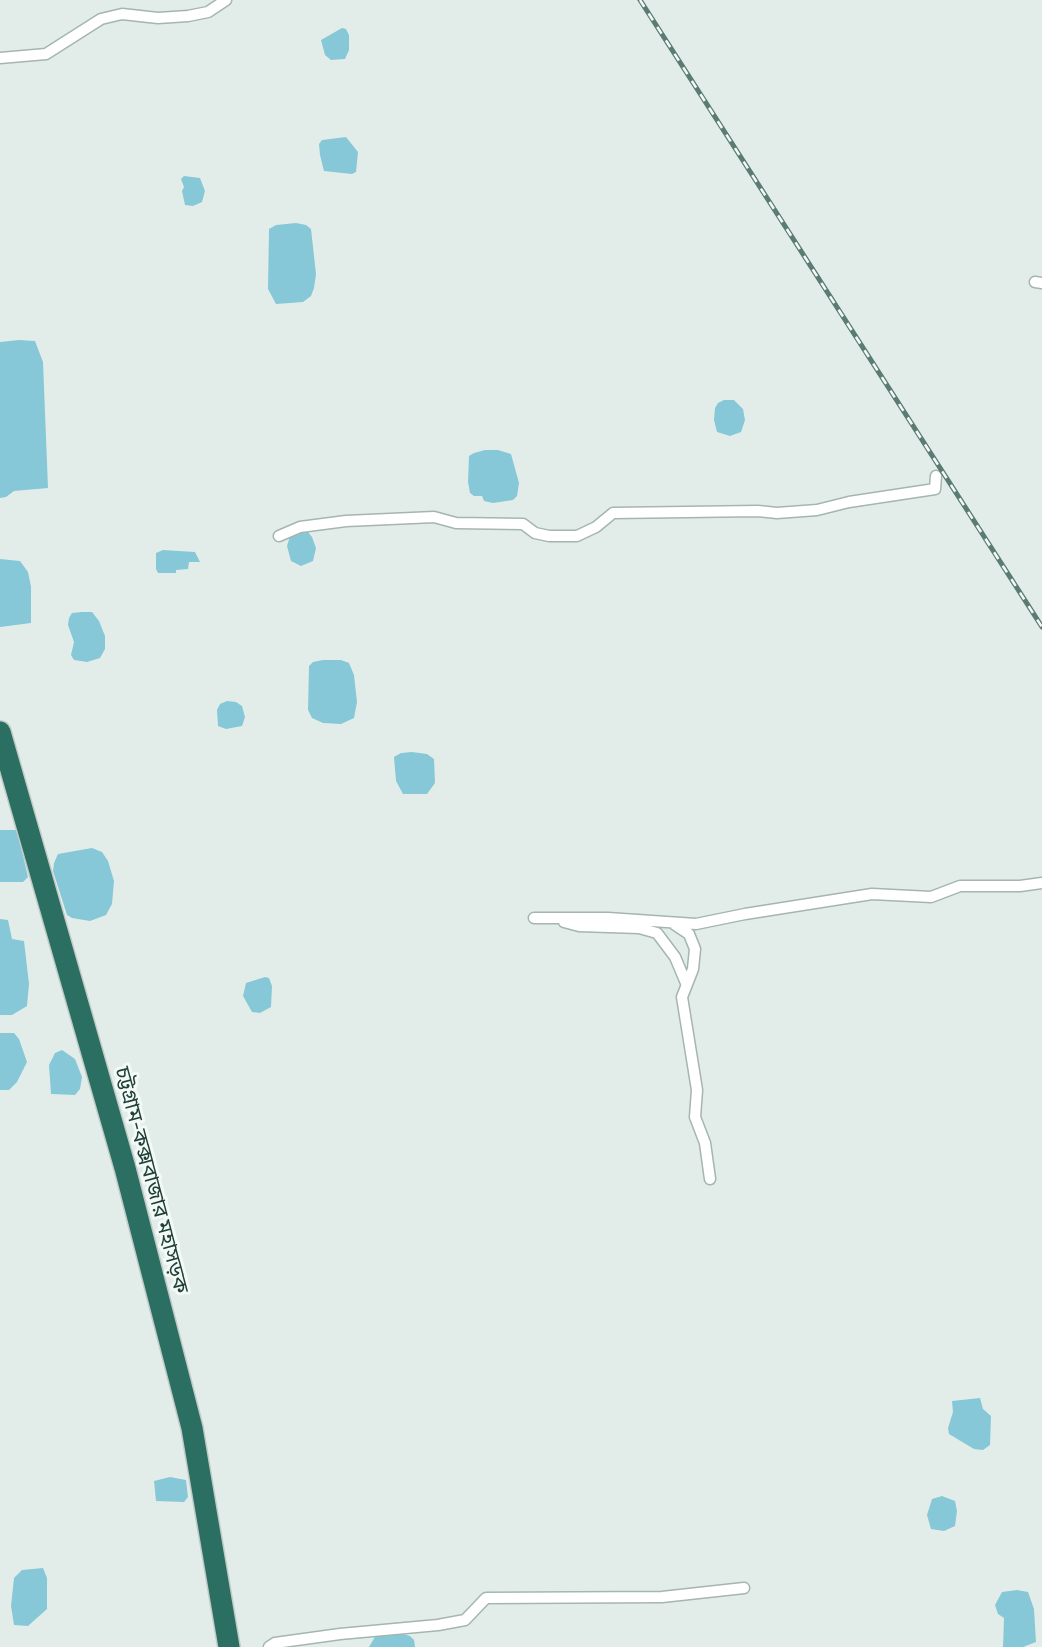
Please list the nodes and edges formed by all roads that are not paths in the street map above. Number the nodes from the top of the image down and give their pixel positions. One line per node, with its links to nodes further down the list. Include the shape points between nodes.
1 (226, 0): 2 (street, via 208,12 188,16 122,14 101,19 46,54)
2 (0, 58)
3 (936, 476): 4 (street, via 935,489 817,510 613,513 577,536 535,533 523,524 456,523 434,517 346,521 300,527)
4 (279, 536)
5 (0, 732): 13 (highway, চট্টগ্রাম-কক্সবাজার মহাসড়ক, via 125,1168 192,1428)
6 (1042, 883): 9 (street, via 960,886 930,897 872,894)
7 (534, 918): 8 (street)
8 (548, 918): 9 (street); 10 (street, via 579,926 657,933)
9 (674, 924): 10 (street, via 689,934 695,949)
10 (686, 982): 11 (street, via 682,996 697,1090 695,1116)
11 (710, 1179)
12 (744, 1588): 14 (street, via 662,1597 486,1598 465,1620)
13 (229, 1647)
14 (269, 1647)

